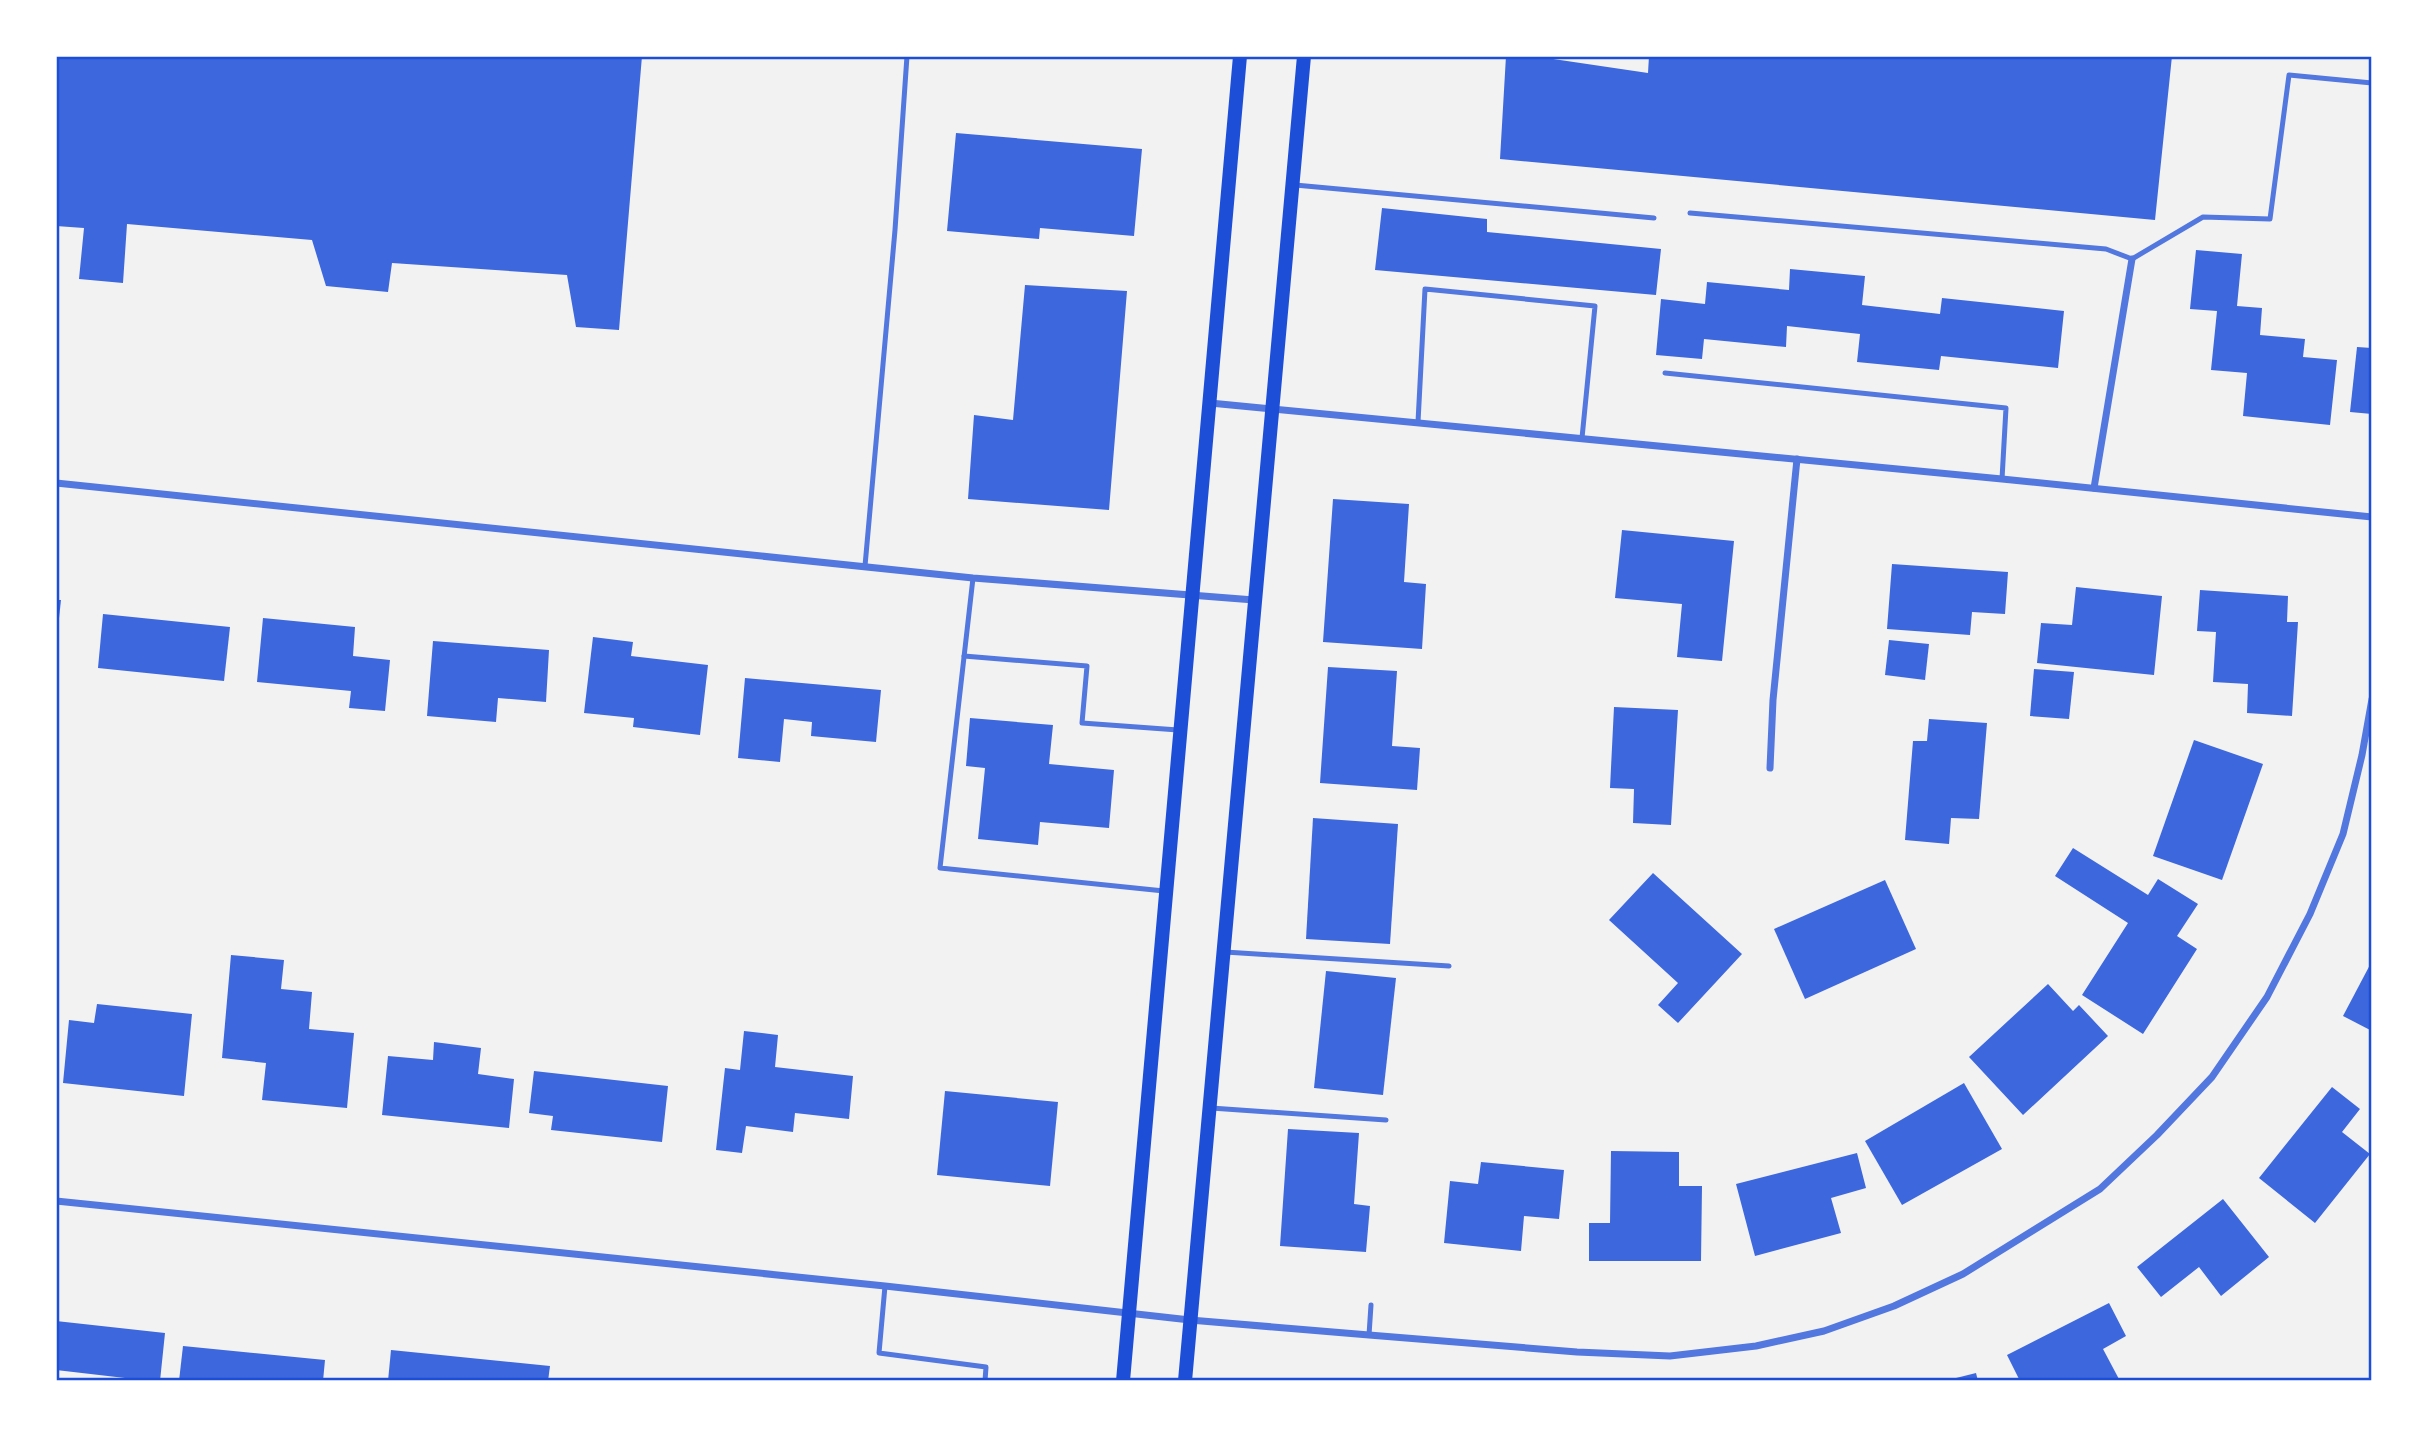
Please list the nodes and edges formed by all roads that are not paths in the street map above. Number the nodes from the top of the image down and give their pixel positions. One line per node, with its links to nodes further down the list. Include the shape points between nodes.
1 (907, 56): 19 (lane)
2 (1240, 56): 10 (main road)
3 (1304, 56): 5 (main road)
4 (2372, 83): 8 (lane, via 2289,75 2270,219 2203,217)
5 (1292, 185): 7 (lane); 11 (main road)
6 (1690, 213): 8 (lane, via 2106,249)
7 (1654, 218)
8 (2132, 259): 17 (street)
9 (1665, 373): 15 (lane, via 2006,408)
10 (1210, 402): 11 (street); 21 (main road)
11 (1272, 408): 12 (street); 22 (main road)
12 (1418, 422): 13 (street); 13 (lane, via 1425,289 1595,306)
13 (1582, 438): 14 (street)
14 (1797, 459): 15 (street); 26 (street)
15 (2002, 479): 17 (street)
16 (56, 483): 19 (street)
17 (2094, 488): 18 (street)
18 (2372, 517)
19 (865, 566): 20 (street)
20 (973, 578): 21 (street); 23 (lane)
21 (1194, 595): 22 (street); 25 (main road)
22 (1254, 600): 28 (main road)
23 (964, 656): 25 (lane, via 1087,666 1082,723); 27 (lane, via 940,868)
24 (2372, 699): 37 (street, via 2343,834 2310,914 2267,997 2212,1077 2157,1135 2100,1189 2029,1234 1964,1274 1894,1306 1824,1331 1756,1346 1670,1356)
25 (1182, 731): 27 (main road)
26 (1770, 768)
27 (1167, 892): 35 (main road)
28 (1223, 952): 29 (lane); 30 (main road)
29 (1449, 966)
30 (1209, 1107): 31 (lane); 36 (main road)
31 (1386, 1120)
32 (56, 1201): 33 (street)
33 (885, 1286): 35 (street); 38 (lane, via 879,1353 986,1367)
34 (1371, 1305): 37 (lane)
35 (1130, 1312): 36 (street); 39 (main road)
36 (1190, 1320): 37 (street); 40 (main road)
37 (1368, 1335)
38 (985, 1381)
39 (1123, 1381)
40 (1185, 1381)

